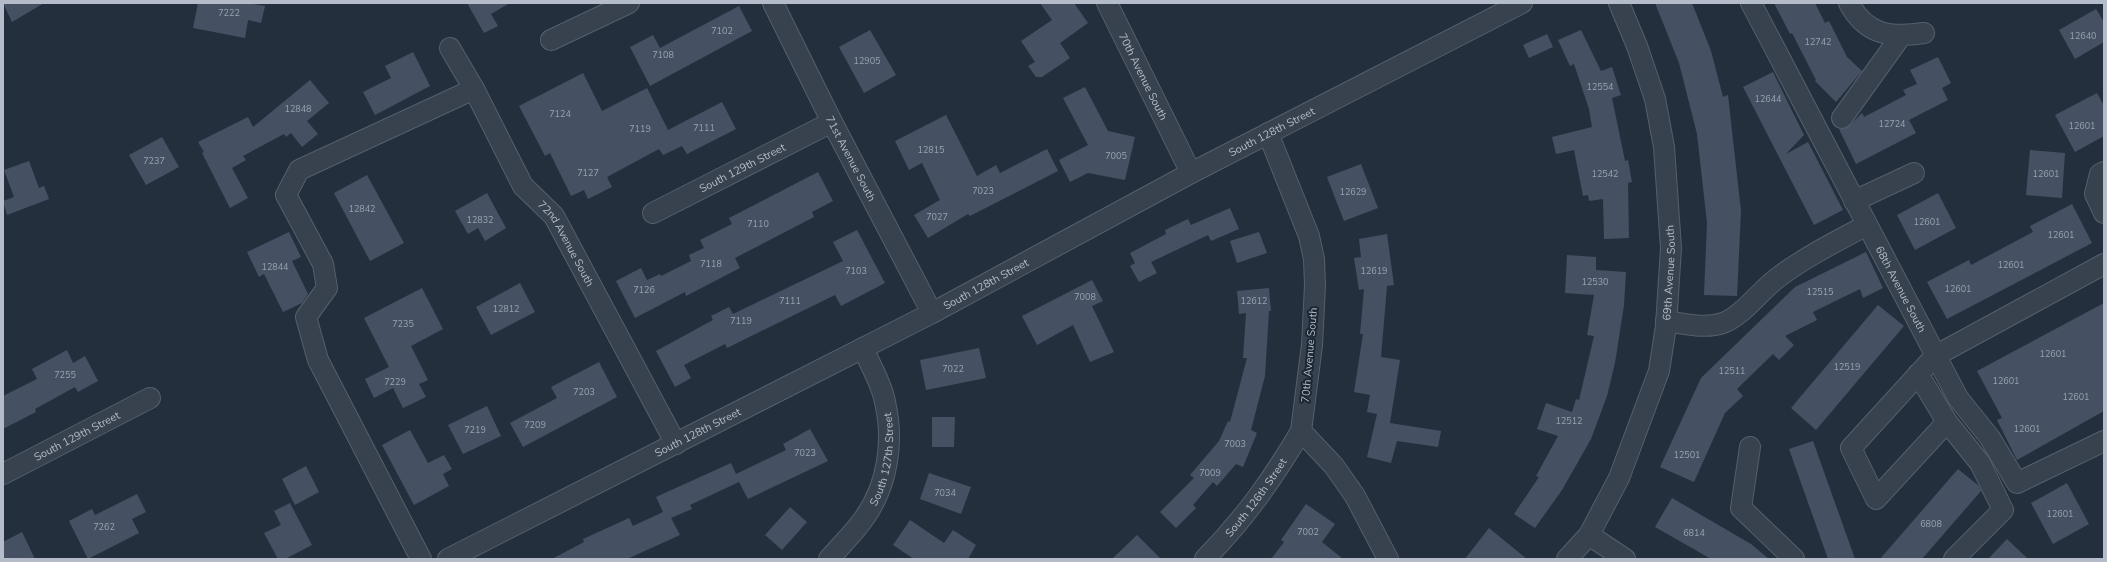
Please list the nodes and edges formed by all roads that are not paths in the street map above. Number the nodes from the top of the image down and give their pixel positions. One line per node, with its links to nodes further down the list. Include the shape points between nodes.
1 (629, 3): 10 (street)
2 (773, 3): 14 (street, 71st Avenue South)
3 (1106, 3): 17 (street, 70th Avenue South)
4 (1522, 3): 15 (street, South 128th Street)
5 (1619, 3): 25 (street, 69th Avenue South, via 1656,100 1664,147 1671,248)
6 (1751, 3): 19 (street, 68th Avenue South)
7 (1849, 3): 9 (street, via 1860,20 1875,31)
8 (1924, 32): 9 (street)
9 (1901, 36): 13 (street)
10 (551, 40)
11 (450, 48): 12 (street, 72nd Avenue South)
12 (474, 89): 33 (street, 72nd Avenue South, via 523,186 554,216); 38 (street, via 299,170 286,195 323,264 327,288 306,317 318,360)
13 (1842, 118)
14 (832, 122): 20 (street, South 129th Street); 24 (street, 71st Avenue South)
15 (1268, 133): 17 (street, South 128th Street); 31 (street, 70th Avenue South, via 1309,236 1314,259 1312,345)
16 (2104, 172): 21 (street, via 2100,174 2095,194)
17 (1191, 173): 24 (street, South 128th Street)
18 (1914, 173): 19 (street)
19 (1854, 201): 22 (street, 68th Avenue South)
20 (653, 213)
21 (2104, 213)
22 (1867, 225): 25 (street, via 1825,247 1779,276 1735,316 1723,323 1706,326); 27 (street, 68th Avenue South)
23 (2104, 264): 27 (street)
24 (932, 313): 26 (street, South 128th Street)
25 (1666, 321): 36 (street, 69th Avenue South, via 1659,371 1643,416 1619,478)
26 (863, 348): 33 (street, South 128th Street); 40 (street, South 127th Street, via 885,402 889,442 884,479 865,518)
27 (1935, 356): 28 (street); 32 (street, 68th Avenue South, via 1958,398 1990,438 2017,484)
28 (1918, 374): 30 (street); 30 (street, via 1852,448 1876,499)
29 (150, 398): 35 (street, South 129th Street)
30 (1947, 422): 45 (street, via 1980,463 2003,510)
31 (1301, 431): 37 (street, via 1338,472 1355,496); 41 (street, South 126th Street, via 1275,475 1236,527)
32 (2104, 441)
33 (676, 444): 39 (street, South 128th Street)
34 (1750, 448): 44 (street, via 1741,508)
35 (3, 474)
36 (1589, 535): 42 (street, 69th Avenue South); 43 (street)
37 (1379, 555)
38 (421, 559)
39 (448, 559)
40 (829, 559)
41 (1205, 559)
42 (1567, 559)
43 (1625, 559)
44 (1794, 559)
45 (1954, 559)

